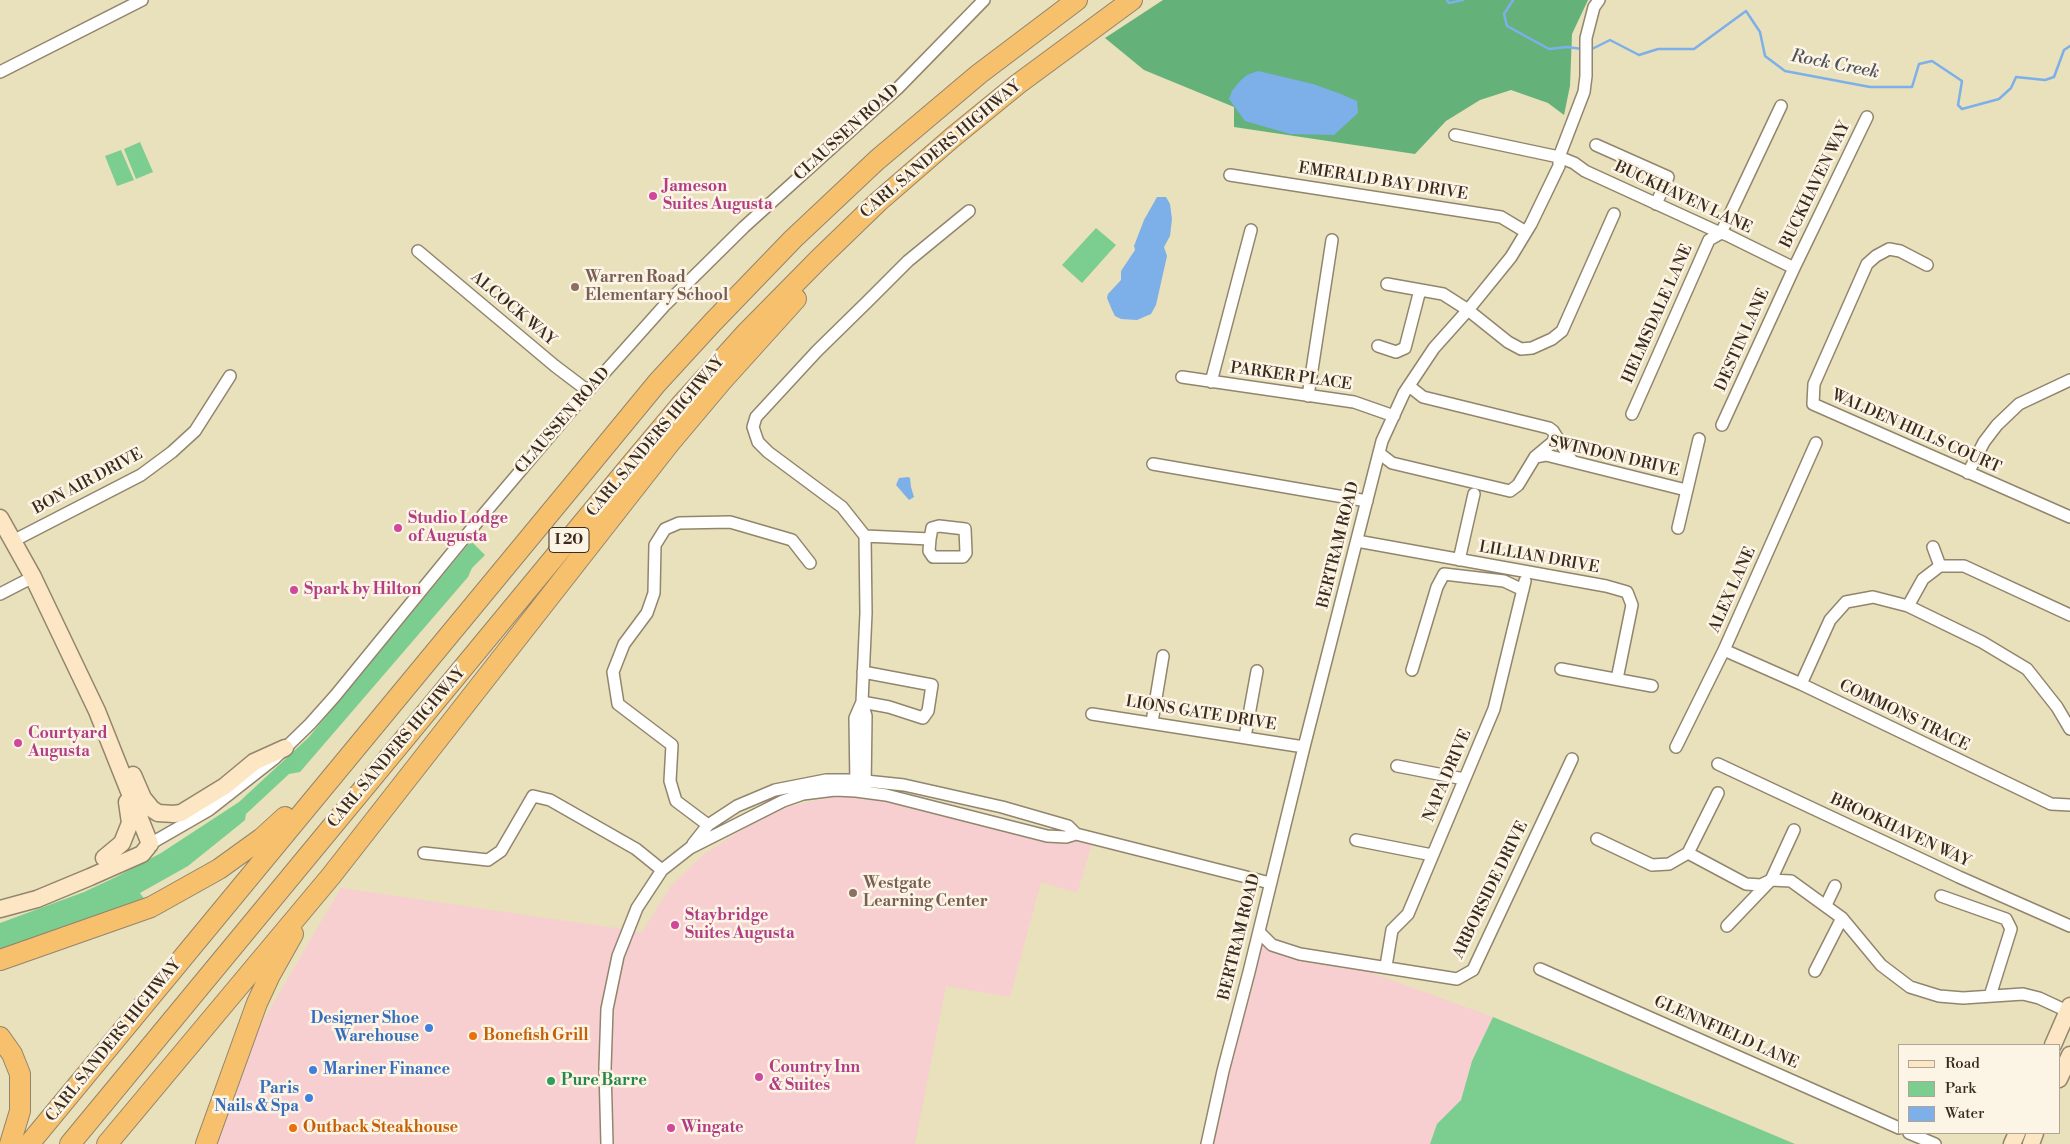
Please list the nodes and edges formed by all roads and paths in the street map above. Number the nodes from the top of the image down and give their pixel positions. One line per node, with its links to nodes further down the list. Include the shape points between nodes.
1 (142, 0): 6 (street)
2 (984, 0): 33 (street, CLAUSSEN ROAD, via 898,88 744,227 664,306)
3 (1077, 0): 82 (highway, CARL SANDERS HIGHWAY / I 20, via 979,74 877,160 758,274 657,383)
4 (1132, 0): 10 (highway, CARL SANDERS HIGHWAY / I 20)
5 (1599, 0): 12 (street, BERTRAM ROAD, via 1586,38 1584,92)
6 (0, 72)
7 (1781, 106): 19 (street, HELMSDALE LANE)
8 (1867, 117): 23 (street, BUCKHAVEN WAY)
9 (1455, 135): 12 (street, BUCKHAVEN LANE)
10 (953, 136): 103 (highway, via 901,196 809,286 681,430); 128 (highway, CARL SANDERS HIGHWAY / I 20, via 818,260 746,332 680,406)
11 (1596, 145): 14 (street, via 1668,177)
12 (1559, 157): 14 (street, BUCKHAVEN LANE); 18 (street, BERTRAM ROAD, via 1559,166)
13 (1230, 175): 18 (street, EMERALD BAY DRIVE, via 1501,217)
14 (1656, 204): 19 (street, BUCKHAVEN LANE)
15 (969, 211): 52 (street, via 868,300 756,417 752,427 758,442 768,452 842,507)
16 (1614, 214): 26 (street, via 1562,331 1552,339 1521,349)
17 (1251, 230): 31 (street)
18 (1526, 232): 26 (street, BERTRAM ROAD, via 1511,257)
19 (1721, 233): 23 (street, BUCKHAVEN LANE); 35 (street, HELMSDALE LANE, via 1709,240)
20 (1332, 240): 34 (street)
21 (418, 251): 33 (street, ALCOCK WAY)
22 (1928, 265): 45 (street, WALDEN HILLS COURT, via 1889,249 1867,264 1814,384 1813,404)
23 (1794, 268): 37 (street, DESTIN LANE)
24 (1387, 284): 25 (street)
25 (1420, 290): 26 (street, via 1443,294); 27 (street, via 1405,348 1396,352)
26 (1468, 310): 32 (street, BERTRAM ROAD, via 1434,348)
27 (1378, 346)
28 (230, 376): 54 (street, BON AIR DRIVE, via 195,431 172,452 141,475)
29 (1182, 377): 31 (street, PARKER PLACE)
30 (2070, 380): 45 (street, via 2019,404 1984,442)
31 (1211, 382): 34 (street, PARKER PLACE)
32 (1409, 386): 36 (street, BERTRAM ROAD); 38 (street, via 1423,397 1549,428)
33 (588, 391): 81 (street, CLAUSSEN ROAD, via 335,696)
34 (1308, 396): 36 (street, PARKER PLACE, via 1354,402)
35 (1632, 414)
36 (1394, 416): 41 (street, BERTRAM ROAD)
37 (1722, 426)
38 (1555, 435): 42 (street); 43 (street)
39 (1699, 439): 46 (street)
40 (1816, 444): 64 (street, ALEX LANE)
41 (1379, 453): 42 (street, via 1392,463 1510,491 1518,485); 48 (street, BERTRAM ROAD)
42 (1535, 457): 43 (street, SWINDON DRIVE, via 1546,455)
43 (1572, 461): 46 (street, SWINDON DRIVE)
44 (1152, 464): 48 (street)
45 (1968, 473): 49 (street, WALDEN HILLS COURT)
46 (1686, 490): 51 (street)
47 (1474, 494): 57 (street)
48 (1367, 501): 55 (street, BERTRAM ROAD)
49 (2070, 517)
50 (0, 518): 54 (street)
51 (1678, 528)
52 (866, 536): 53 (street); 69 (street)
53 (930, 539)
54 (13, 541): 60 (street)
55 (1357, 541): 57 (street, LILLIAN DRIVE); 79 (street, BERTRAM ROAD)
56 (1933, 547): 59 (street)
57 (1459, 560): 70 (street, LILLIAN DRIVE, via 1627,592 1632,605)
58 (810, 563): 91 (street, via 792,540 730,522 680,523 665,529 655,545 654,592 647,612 624,644 613,672 618,704 672,745 670,781 676,801)
59 (1940, 566): 62 (street, via 1923,579); 63 (street, via 1964,566)
60 (33, 577): 61 (street); 74 (street)
61 (0, 594)
62 (1908, 606): 71 (street, via 1874,597 1846,602 1830,620); 77 (street, via 1982,642 2027,669)
63 (2070, 615)
64 (1724, 650): 71 (street, COMMONS TRACE); 80 (street, ALEX LANE)
65 (1163, 656): 76 (street)
66 (1561, 668): 70 (street)
67 (1412, 670): 86 (street, NAPA DRIVE, via 1437,587 1444,574 1524,586 1494,709)
68 (1257, 671): 78 (street)
69 (863, 672): 73 (street); 73 (street, via 932,685 928,711 923,718)
70 (1617, 679): 72 (street)
71 (1800, 684): 90 (street, COMMONS TRACE, via 2051,804)
72 (1652, 686)
73 (862, 702): 87 (street, via 866,716)
74 (97, 711): 81 (street, via 114,732 143,798 152,809 164,814 182,813 225,786 254,762); 88 (street)
75 (1092, 714): 76 (street, LIONS GATE DRIVE)
76 (1152, 722): 78 (street, LIONS GATE DRIVE)
77 (2070, 729)
78 (1245, 737): 79 (street, LIONS GATE DRIVE)
79 (1304, 747): 105 (street, BERTRAM ROAD)
80 (1676, 747)
81 (285, 748): 96 (street, CLAUSSEN ROAD, via 209,810)
82 (357, 748): 114 (highway, via 262,838 195,884 151,907); 127 (highway, CARL SANDERS HIGHWAY / I 20)
83 (1572, 759): 115 (street, ARBORSIDE DRIVE, via 1473,970 1457,979)
84 (1718, 764): 112 (street, BROOKHAVEN WAY)
85 (1396, 766): 86 (street)
86 (1464, 779): 100 (street, NAPA DRIVE)
87 (861, 786): 91 (street, via 826,780 775,790 737,806); 93 (street, via 1047,836); 93 (street, via 904,785 1002,807 1068,826); 97 (street, via 803,794 783,801)
88 (127, 787): 96 (street); 101 (street, via 130,822 122,843)
89 (1718, 793): 98 (street)
90 (2070, 805)
91 (708, 825): 97 (street)
92 (1794, 830): 104 (street)
93 (1076, 834): 105 (street)
94 (1597, 839): 98 (street, via 1652,865 1669,864)
95 (1356, 840): 100 (street)
96 (150, 844): 101 (street, CLAUSSEN ROAD, via 136,844); 109 (street, CLAUSSEN ROAD, via 142,854 90,877 37,899)
97 (690, 848): 102 (street)
98 (1688, 852): 104 (street, via 1746,884 1761,885)
99 (424, 853): 102 (street, via 488,860 501,851 533,796 550,800 636,848)
100 (1432, 855): 115 (street, NAPA DRIVE, via 1408,914 1392,930)
101 (104, 858): 109 (street, CLAUSSEN ROAD)
102 (662, 870): 131 (street, via 637,908 618,956 611,985 605,1068)
103 (330, 876): 129 (highway); 130 (highway, via 263,989)
104 (1771, 880): 108 (street, via 1791,881); 111 (street)
105 (1270, 883): 113 (street, BERTRAM ROAD)
106 (1835, 886): 108 (street)
107 (1941, 896): 118 (street, via 2006,919 2012,929)
108 (1826, 905): 110 (street)
109 (0, 907)
110 (1842, 918): 117 (street); 118 (street, via 1881,965 1910,987 1939,996)
111 (1726, 926)
112 (2070, 926)
113 (1259, 932): 115 (street, ARBORSIDE DRIVE, via 1272,945 1300,954); 132 (street, BERTRAM ROAD, via 1222,1071)
114 (0, 960)
115 (1386, 966)
116 (1540, 969): 124 (street, GLENNFIELD LANE)
117 (1815, 971)
118 (1990, 996): 119 (street, via 2023,994)
119 (2069, 1008): 121 (street)
120 (0, 1037): 126 (highway, via 20,1074 20,1111)
121 (2053, 1044)
122 (2070, 1055): 123 (street)
123 (2060, 1077)
124 (1898, 1128)
125 (1911, 1134): 133 (street)
126 (10, 1144)
127 (30, 1144)
128 (70, 1144)
129 (107, 1144)
130 (206, 1144)
131 (607, 1144)
132 (1207, 1144)
133 (1935, 1144)

